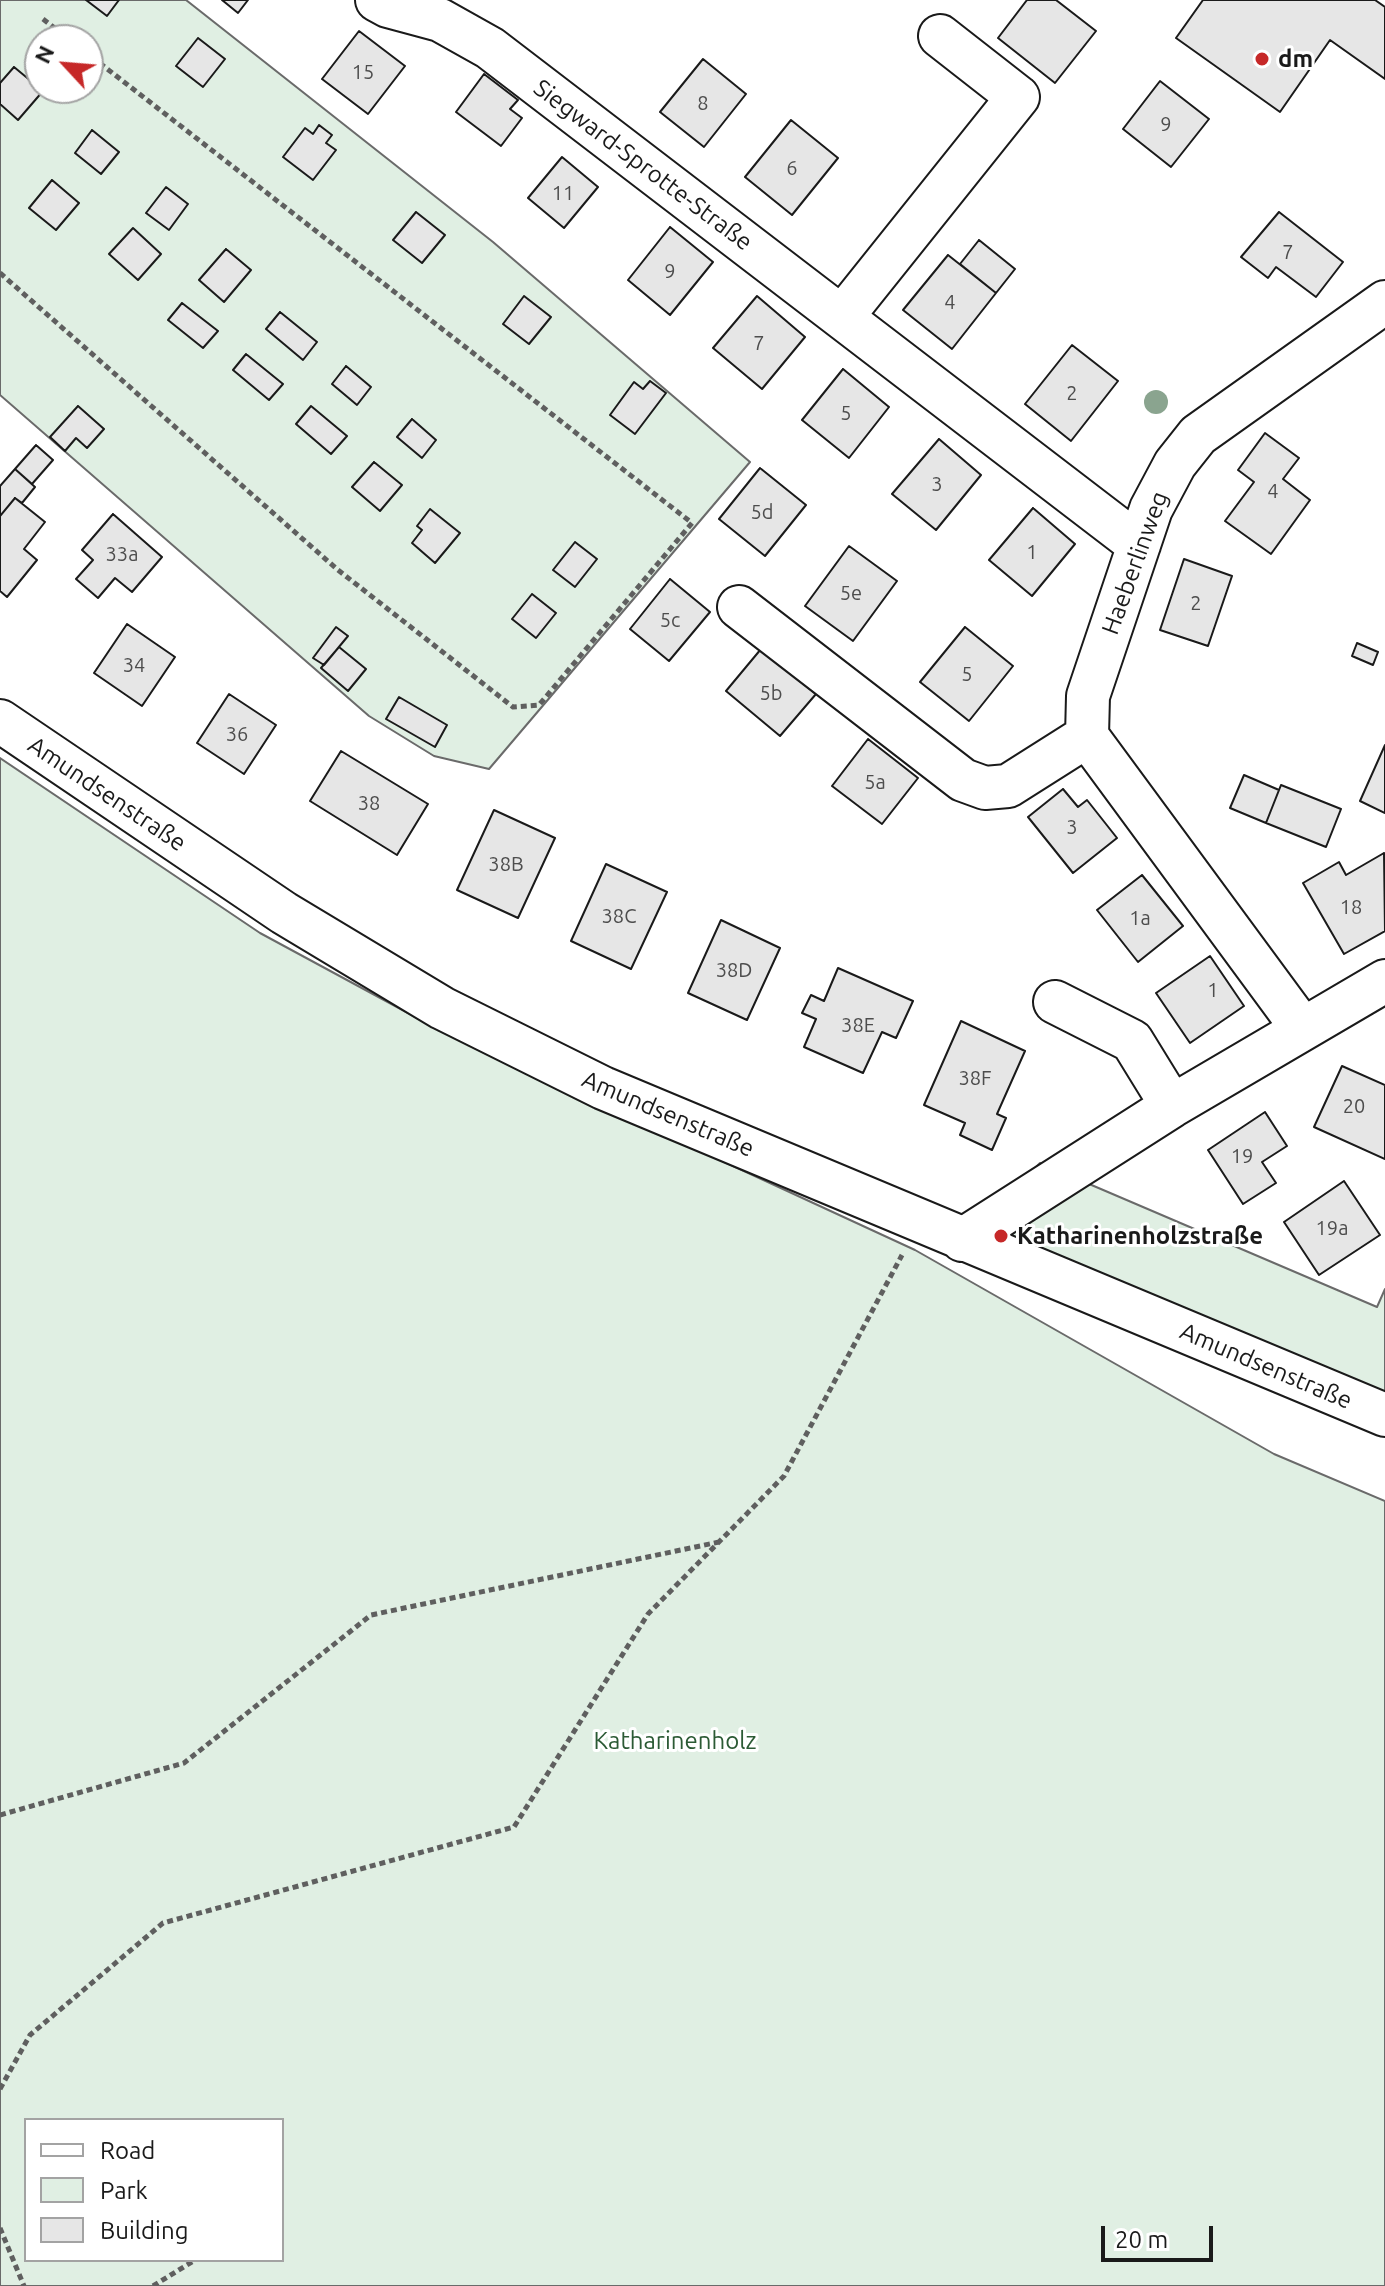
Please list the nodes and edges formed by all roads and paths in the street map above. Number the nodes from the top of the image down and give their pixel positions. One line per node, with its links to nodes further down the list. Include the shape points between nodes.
1 (377, 0): 2 (street, Siegward-Sprotte-Straße, via 388,6)
2 (444, 10): 9 (street, Siegward-Sprotte-Straße)
3 (43, 19): 4 (path)
4 (49, 24)
5 (940, 36): 9 (street, via 1018,97)
6 (104, 66): 7 (path, via 692,523 539,705 513,707 338,570)
7 (0, 273)
8 (1385, 302): 10 (street, Haeberlinweg, via 1198,435 1175,464)
9 (842, 317): 10 (street, Siegward-Sprotte-Straße)
10 (1139, 545): 13 (street, Haeberlinweg, via 1088,696)
11 (739, 607): 13 (street, via 963,780 985,788 1008,786)
12 (0, 721): 18 (street, Amundsenstraße, via 284,913 442,1008 603,1088)
13 (1087, 736): 16 (street)
14 (1385, 981): 16 (street)
15 (1055, 1002): 17 (street, via 1132,1041)
16 (1302, 1028): 17 (street)
17 (1172, 1106): 19 (street)
18 (920, 1222): 19 (street, Amundsenstraße); 21 (path, via 784,1476)
19 (962, 1240): 20 (street, Amundsenstraße)
20 (1385, 1415)
21 (720, 1542): 22 (path, via 371,1615 184,1763); 23 (path, via 648,1614 514,1827 163,1923 30,2035)
22 (0, 1815)
23 (0, 2089)
24 (0, 2228): 26 (path)
25 (192, 2262): 27 (path)
26 (24, 2286)
27 (153, 2286)

